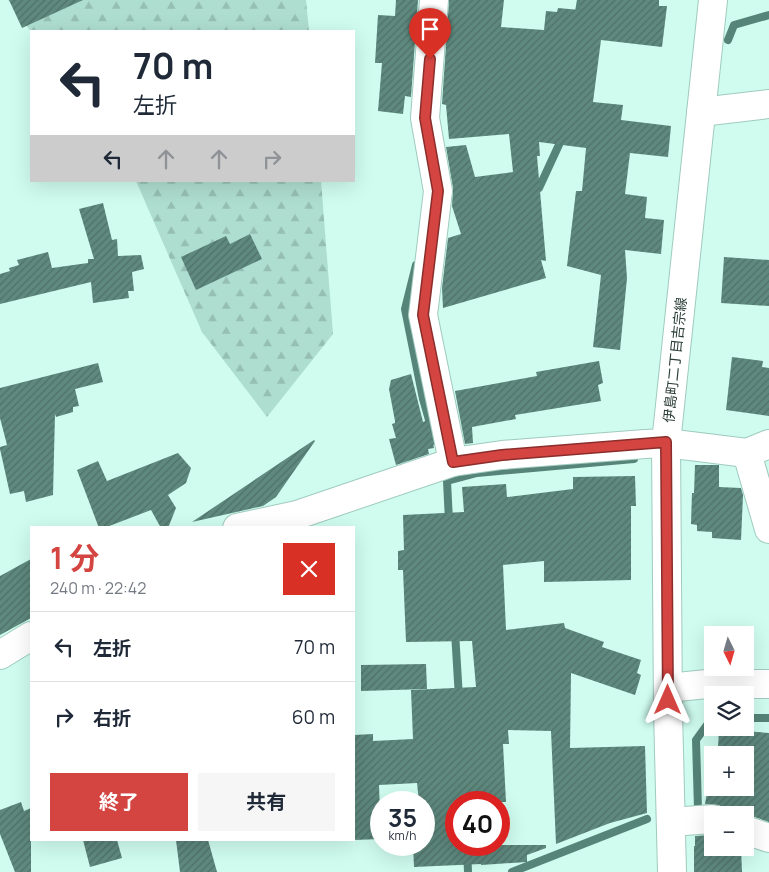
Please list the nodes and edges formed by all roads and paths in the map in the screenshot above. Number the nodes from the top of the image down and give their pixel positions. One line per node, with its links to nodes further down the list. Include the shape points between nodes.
1 (434, 0): 7 (street, via 425,118 438,191 423,315)
2 (713, 0): 4 (street, 伊島町二丁目吉宗線)
3 (769, 104): 4 (street)
4 (701, 112): 5 (street, 伊島町二丁目吉宗線)
5 (666, 442): 6 (street); 7 (street); 13 (street, 伊島町二丁目吉宗線)
6 (758, 448): 9 (street)
7 (453, 462): 8 (street, via 297,514)
8 (246, 526)
9 (769, 529)
10 (30, 637): 11 (street)
11 (0, 655)
12 (769, 684): 13 (street)
13 (668, 688): 15 (street, 伊島町二丁目吉宗線)
14 (704, 820): 15 (street)
15 (671, 822): 18 (street, 伊島町二丁目吉宗線)
16 (754, 833): 17 (street)
17 (769, 838)
18 (672, 872)

